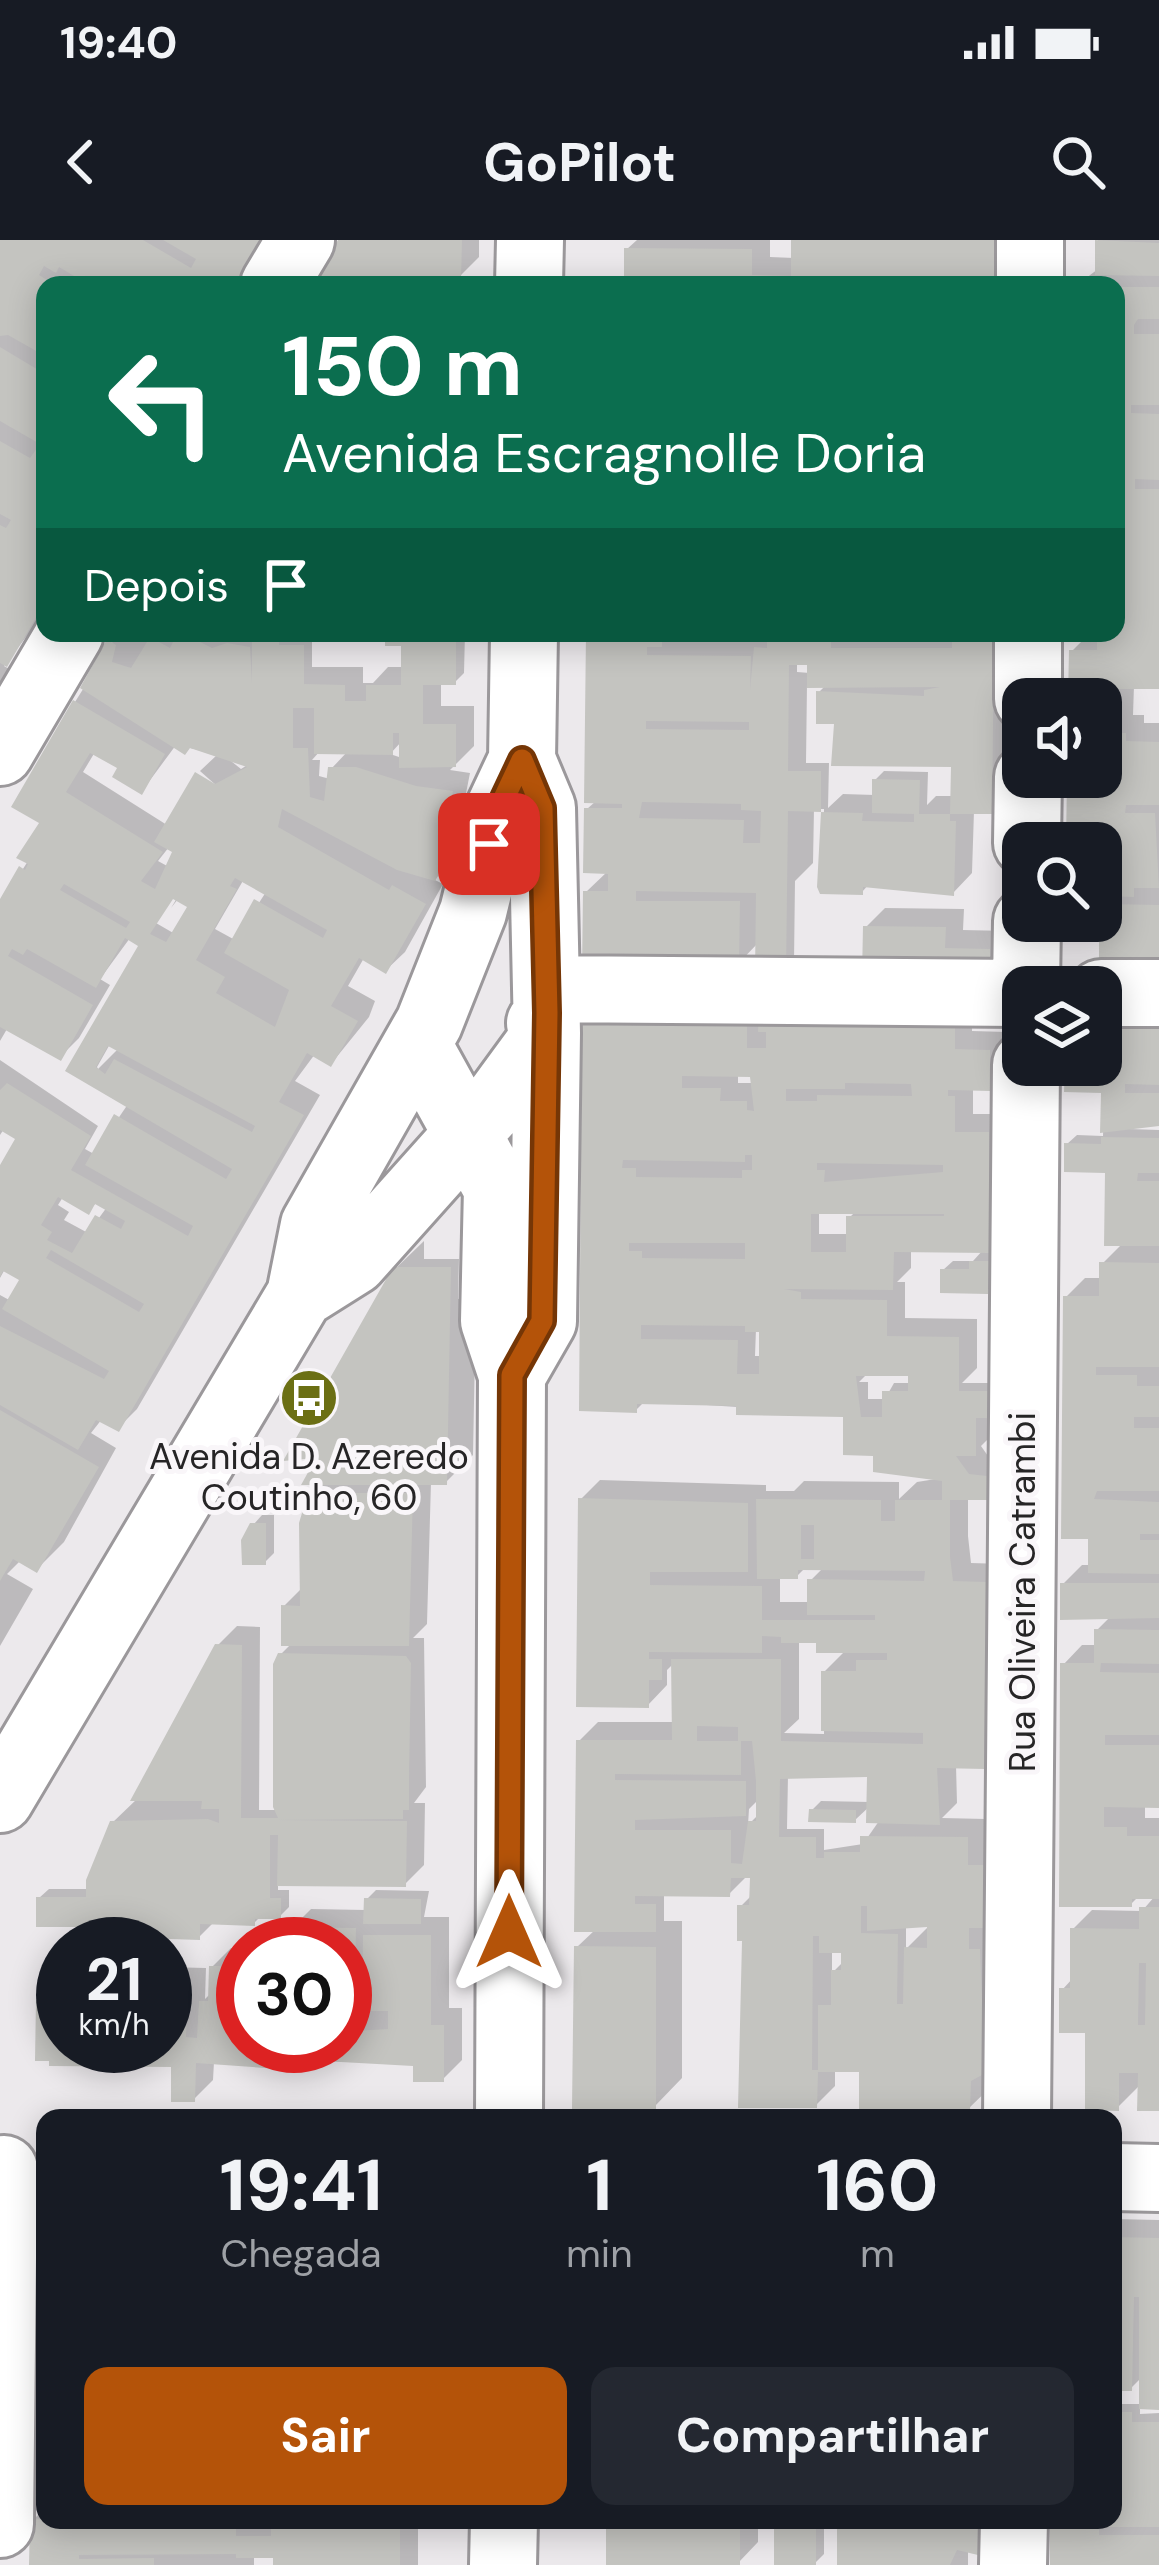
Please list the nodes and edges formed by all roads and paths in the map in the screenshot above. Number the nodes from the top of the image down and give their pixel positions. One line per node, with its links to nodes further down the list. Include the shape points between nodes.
1 (301, 240): 4 (street)
2 (530, 240): 5 (street)
3 (1030, 240): 6 (street)
4 (279, 276)
5 (529, 276)
6 (1030, 276)
7 (65, 642): 11 (street)
8 (524, 642): 12 (street)
9 (1028, 642): 10 (street)
10 (1028, 678)
11 (0, 752)
12 (522, 760): 13 (street, via 498,811); 17 (street, via 542,808)
13 (444, 986): 17 (street, via 486,981); 18 (street)
14 (1002, 991): 17 (street)
15 (1122, 993): 16 (street)
16 (1159, 993)
17 (546, 1011): 20 (street); 22 (street, via 542,1321)
18 (418, 1045): 20 (street); 21 (street, via 314,1226)
19 (1026, 1086): 25 (street, Rua Oliveira Catrambi)
20 (466, 1137): 21 (street, via 354,1261); 22 (street, via 497,1188 494,1321)
21 (300, 1295): 23 (street)
22 (512, 1375): 24 (street)
23 (0, 1798)
24 (508, 2109)
25 (1018, 2109)
26 (16, 2169): 29 (street)
27 (1122, 2177): 28 (street)
28 (1159, 2178)
29 (0, 2524)
30 (504, 2529): 32 (street)
31 (1014, 2529): 33 (street)
32 (503, 2565)
33 (1013, 2565)

